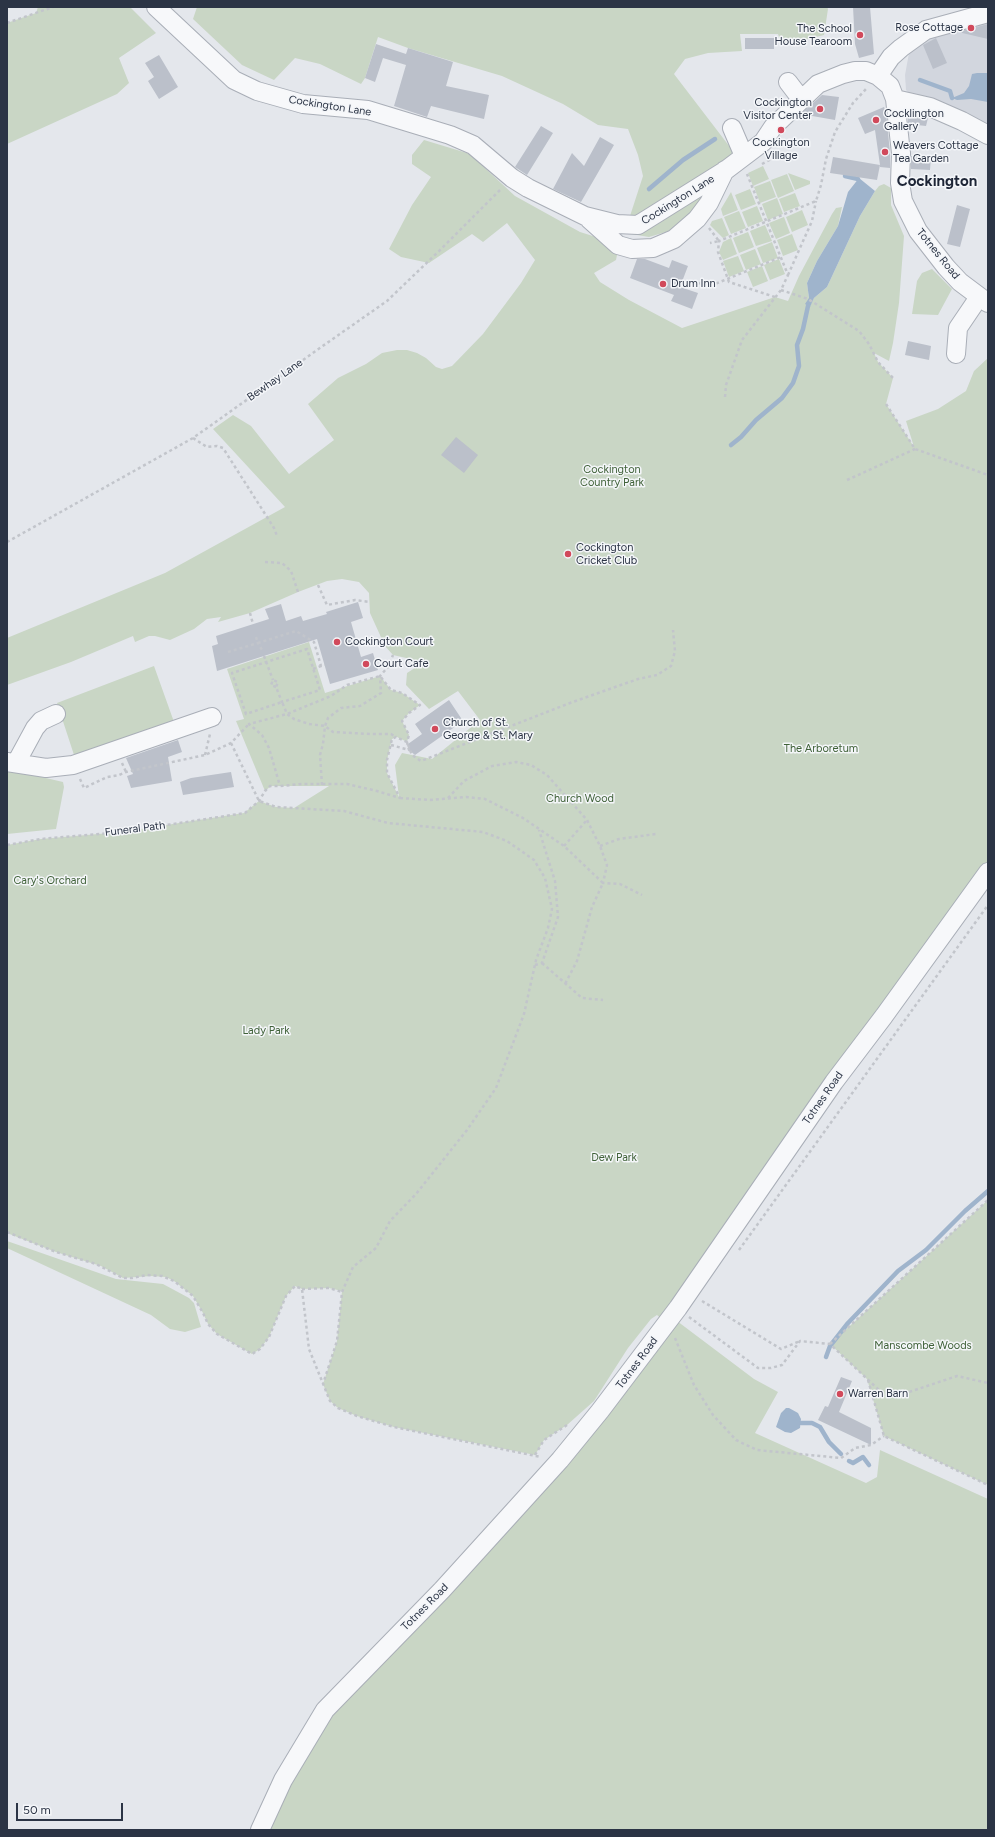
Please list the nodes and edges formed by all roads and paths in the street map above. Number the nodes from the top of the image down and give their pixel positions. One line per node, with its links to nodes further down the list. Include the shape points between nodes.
1 (53, 7): 4 (path)
2 (156, 7): 14 (street, Cockington Lane, via 234,80 256,91 303,104 368,110 450,134 473,145)
3 (983, 11): 5 (street, via 926,30 891,57)
4 (7, 23)
5 (878, 76): 7 (street, Cockington Lane, via 855,71 843,74 818,84); 8 (street, via 890,86); 15 (path, via 853,103 835,132)
6 (788, 82): 7 (street)
7 (801, 99): 12 (street, Cockington Lane, via 773,127)
8 (895, 99): 10 (street, via 930,107); 26 (street, Totnes Road, via 903,201 927,243 960,282)
9 (732, 128): 12 (street)
10 (988, 135)
11 (775, 152): 12 (path, via 772,159)
12 (749, 164): 13 (street, Cockington Lane); 17 (path)
13 (726, 170): 16 (street, Cockington Lane, via 638,225 617,224); 16 (street, via 709,203 697,219 674,239 653,248 618,245)
14 (512, 178): 16 (street, Cockington Lane); 31 (path, Bewhay Lane, via 386,301)
15 (816, 201): 17 (path); 21 (path, via 812,221)
16 (585, 216)
17 (766, 223): 18 (path); 20 (path)
18 (719, 241): 19 (path); 22 (path, via 718,252)
19 (710, 243)
20 (781, 258): 21 (path); 22 (path)
21 (788, 275): 24 (path)
22 (727, 279): 23 (path, via 710,286); 25 (path, via 729,282)
23 (699, 283)
24 (781, 290): 25 (path); 28 (path, via 808,299 859,331 878,362)
25 (775, 297): 29 (path, via 742,340 726,385)
26 (983, 300): 27 (street, via 958,328)
27 (956, 354)
28 (893, 378)
29 (725, 397)
30 (886, 404): 32 (path)
31 (193, 438): 35 (path, via 206,447 223,448); 36 (path, Bewhay Lane)
32 (915, 449): 33 (path); 34 (path)
33 (988, 475)
34 (847, 480)
35 (277, 536)
36 (7, 542)
37 (265, 562): 39 (path, via 282,563 291,571)
38 (318, 585): 40 (path, via 327,605 355,600)
39 (298, 592)
40 (370, 602)
41 (250, 613): 42 (path)
42 (253, 624)
43 (673, 630): 64 (path, via 675,651 671,666 657,675 638,679 570,703 421,761 412,755)
44 (256, 637): 45 (path)
45 (258, 643): 46 (path); 47 (path); 52 (path, via 296,631 314,642)
46 (262, 650)
47 (228, 652)
48 (393, 655): 54 (path, via 388,667)
49 (264, 656): 50 (path)
50 (266, 662): 53 (path, via 306,649); 55 (path); 57 (path, via 232,672 246,714)
51 (325, 665): 52 (path)
52 (321, 666): 53 (path)
53 (313, 669): 57 (path, via 320,690)
54 (380, 676): 59 (path, via 347,685 331,696); 62 (path, via 381,693 360,706 341,708 328,718); 64 (path, via 391,690 402,693 420,705 402,721 409,735)
55 (273, 680): 56 (path, via 271,685); 56 (path, via 278,682)
56 (276, 687): 57 (path)
57 (282, 702): 59 (path)
58 (56, 714): 67 (street, via 35,728)
59 (287, 714): 61 (path); 62 (path, via 309,724)
60 (212, 717): 68 (street)
61 (249, 724): 65 (path); 70 (path, via 262,735 269,748)
62 (325, 726): 63 (path, via 333,732 391,734); 69 (path, via 324,744 320,755)
63 (396, 737): 64 (path); 66 (path, via 392,739)
64 (407, 742): 66 (path, via 409,750)
65 (231, 743): 68 (path, via 205,755 107,777 84,788); 73 (path)
66 (391, 745): 71 (path, via 387,773)
67 (12, 762): 68 (street, via 46,768)
68 (72, 765)
69 (322, 785): 70 (path); 71 (path, via 346,784)
70 (280, 786): 73 (path, Funeral Path, via 270,786)
71 (400, 798): 72 (path)
72 (448, 798): 74 (path, via 464,781 492,766 516,762 530,765 547,775); 75 (path, via 485,799)
73 (259, 800): 77 (path, Funeral Path, via 244,813); 85 (path, via 276,807 344,811 388,823 483,832 507,840 534,860 545,878 552,909)
74 (587, 820): 78 (path); 79 (path)
75 (539, 829): 78 (path); 84 (path, via 555,881 558,917)
76 (656, 834): 79 (path, via 619,839)
77 (7, 846)
78 (564, 846): 81 (path)
79 (600, 846): 81 (path, via 607,865)
80 (988, 872): 94 (street, Totnes Road, via 834,1082)
81 (603, 883): 82 (path, via 620,884); 86 (path, via 592,907 577,961)
82 (642, 895)
83 (988, 906): 90 (path)
84 (542, 963): 85 (path); 86 (path)
85 (536, 965): 92 (path, via 524,1014 496,1088 467,1130 416,1194 390,1221 376,1248 353,1267)
86 (565, 984): 87 (path, via 582,998)
87 (603, 1000)
88 (988, 1200): 97 (path)
89 (7, 1232): 91 (path, via 56,1252 96,1264 123,1278 147,1275 162,1276 174,1281 193,1296 208,1324 217,1334 252,1354 260,1349 269,1337 286,1296 295,1286)
90 (738, 1251)
91 (302, 1289): 92 (path, via 329,1288); 100 (path, via 309,1349)
92 (342, 1292): 100 (path, via 337,1341)
93 (706, 1294): 96 (path, via 702,1301 781,1349)
94 (678, 1308): 95 (street, Totnes Road); 96 (path, via 758,1368 782,1365)
95 (666, 1323): 101 (path, via 671,1329 694,1385 713,1415 736,1440 757,1450 841,1458 855,1448 871,1445); 104 (street, Totnes Road, via 560,1460 442,1590 325,1710 283,1780)
96 (800, 1341): 97 (path)
97 (830, 1344): 98 (path)
98 (867, 1379): 99 (path, via 889,1396 958,1376); 101 (path)
99 (988, 1383)
100 (324, 1384): 102 (path, via 330,1401 338,1408 357,1416 394,1427)
101 (884, 1436): 103 (path)
102 (535, 1455)
103 (988, 1485)
104 (260, 1830)

